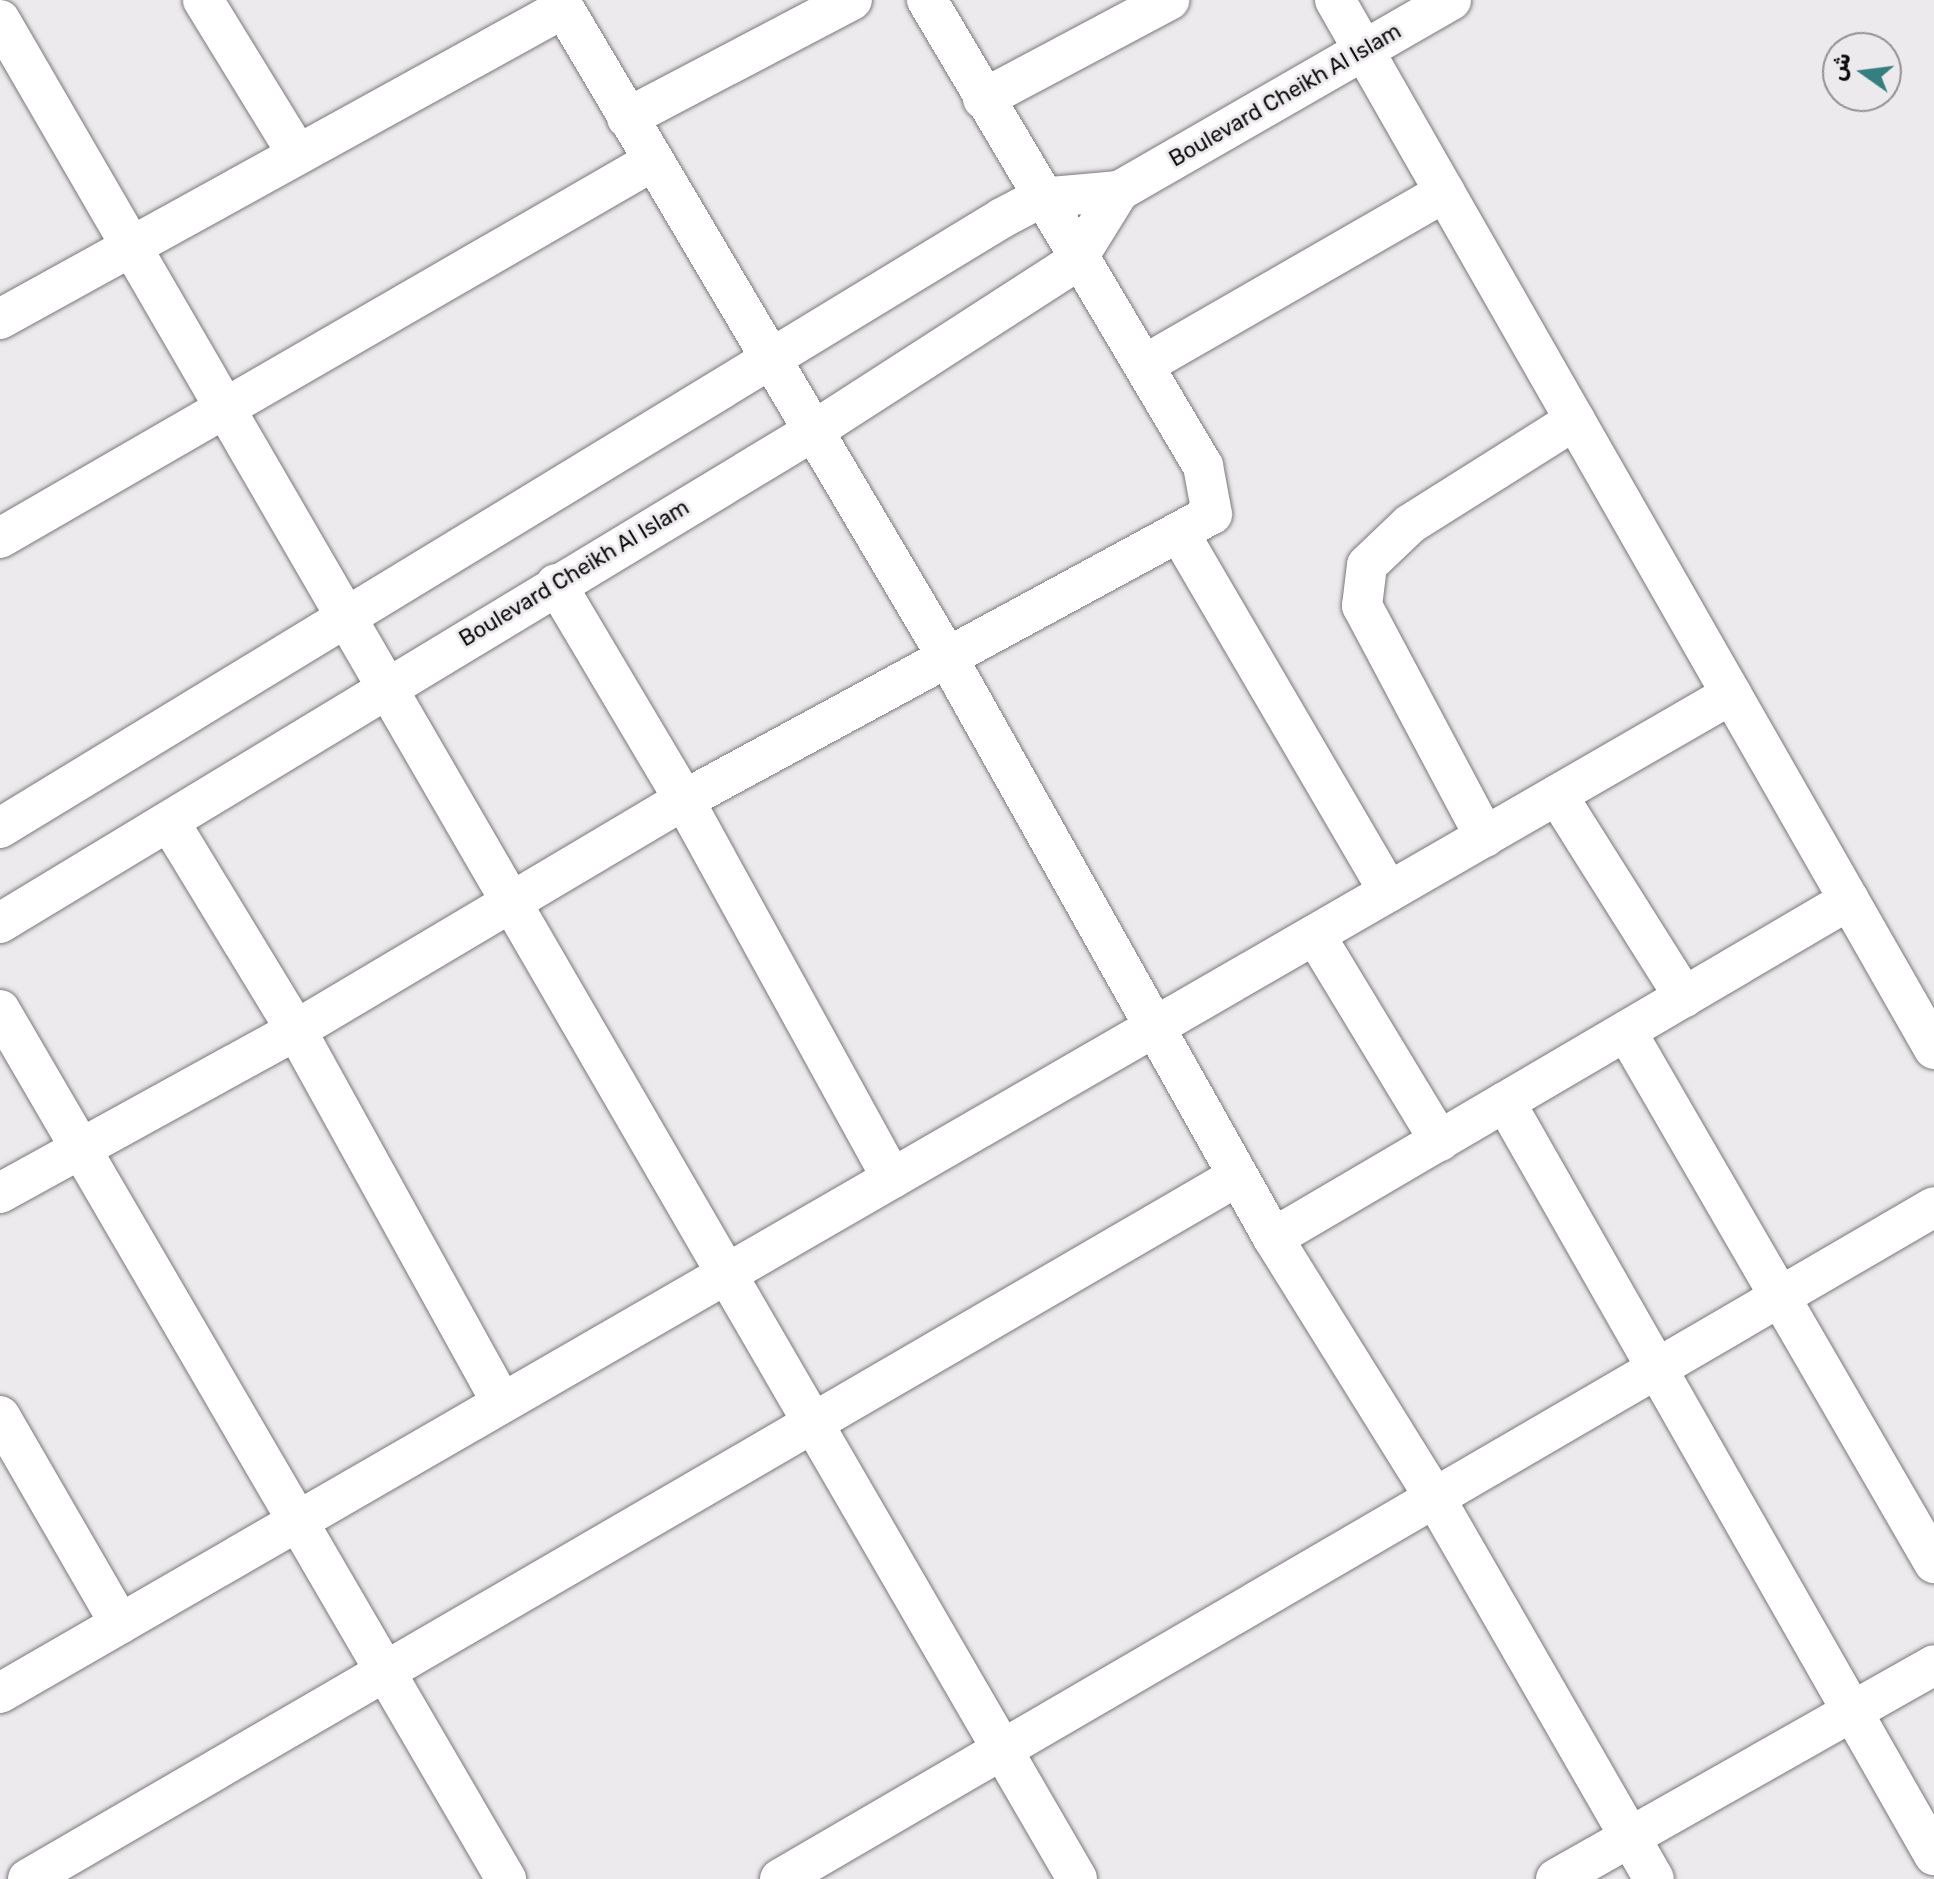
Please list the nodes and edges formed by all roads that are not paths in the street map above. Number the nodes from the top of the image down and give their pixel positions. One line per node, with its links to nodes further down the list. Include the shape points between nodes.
1 (203, 0): 12 (street)
2 (852, 0): 11 (street)
3 (927, 0): 10 (street)
4 (1169, 0): 10 (street)
5 (1335, 0): 9 (street)
6 (1441, 2): 9 (street, Boulevard Cheikh Al Islam)
7 (562, 4): 11 (street); 12 (street)
8 (0, 20): 17 (street)
9 (1364, 50): 14 (street, Boulevard Cheikh Al Islam); 15 (street)
10 (983, 99): 16 (street)
11 (627, 118): 13 (street)
12 (296, 152): 17 (street)
13 (653, 161): 20 (street); 22 (street)
14 (1119, 191): 16 (street, Boulevard Cheikh Al Islam); 18 (street, Boulevard Cheikh Al Islam)
15 (1445, 192): 21 (street); 23 (street)
16 (1040, 198): 18 (street); 20 (street, Boulevard Cheikh Al Islam)
17 (133, 247): 19 (street); 22 (street)
18 (1075, 262): 21 (street); 24 (street, Boulevard Cheikh Al Islam)
19 (0, 319)
20 (770, 364): 24 (street); 28 (street, Boulevard Cheikh Al Islam)
21 (1144, 365): 25 (street, via 1211,483 1212,514)
22 (227, 407): 26 (street); 28 (street)
23 (1575, 420): 31 (street); 36 (street, via 1384,544 1363,583 1362,606)
24 (810, 433): 27 (street, Boulevard Cheikh Al Islam); 29 (street)
25 (1181, 536): 29 (street); 37 (street)
26 (0, 538)
27 (556, 584): 30 (street, Boulevard Cheikh Al Islam); 33 (street)
28 (347, 613): 30 (street); 35 (street, Boulevard Cheikh Al Islam)
29 (946, 655): 33 (street); 44 (street)
30 (388, 683): 34 (street, Boulevard Cheikh Al Islam); 39 (street)
31 (1732, 694): 32 (street); 38 (street)
32 (1557, 795): 36 (street); 42 (street)
33 (684, 800): 39 (street); 52 (street)
34 (170, 823): 40 (street, Boulevard Cheikh Al Islam); 45 (street)
35 (0, 828)
36 (1485, 837): 37 (street)
37 (1389, 892): 41 (street)
38 (1849, 900): 42 (street); 47 (street)
39 (515, 904): 45 (street); 56 (street)
40 (0, 923)
41 (1315, 935): 44 (street); 49 (street)
42 (1684, 997): 46 (street)
43 (0, 1010): 50 (street)
44 (1152, 1029): 51 (street); 52 (street)
45 (296, 1030): 50 (street); 59 (street)
46 (1626, 1031): 48 (street); 57 (street)
47 (1934, 1049)
48 (1505, 1102): 49 (street); 58 (street)
49 (1440, 1141): 55 (street)
50 (81, 1149): 53 (street); 63 (street)
51 (1238, 1176): 55 (street); 61 (street)
52 (892, 1179): 56 (street)
53 (0, 1193)
54 (1934, 1207): 57 (street)
55 (1273, 1238): 62 (street)
56 (728, 1274): 59 (street); 61 (street)
57 (1780, 1297): 58 (street); 64 (street)
58 (1657, 1368): 62 (street); 69 (street)
59 (502, 1403): 63 (street)
60 (0, 1416): 65 (street)
61 (814, 1423): 67 (street); 70 (street)
62 (1435, 1498): 70 (street); 71 (street)
63 (298, 1521): 65 (street); 67 (street)
64 (1934, 1563)
65 (120, 1624): 68 (street)
66 (1934, 1665): 69 (street)
67 (387, 1675): 73 (street); 74 (street)
68 (0, 1693)
69 (1852, 1711): 71 (street); 72 (street)
70 (1002, 1750): 75 (street); 76 (street)
71 (1630, 1836): 77 (street); 78 (street)
72 (1934, 1855)
73 (28, 1879)
74 (506, 1879)
75 (780, 1879)
76 (1077, 1879)
77 (1556, 1879)
78 (1654, 1879)

